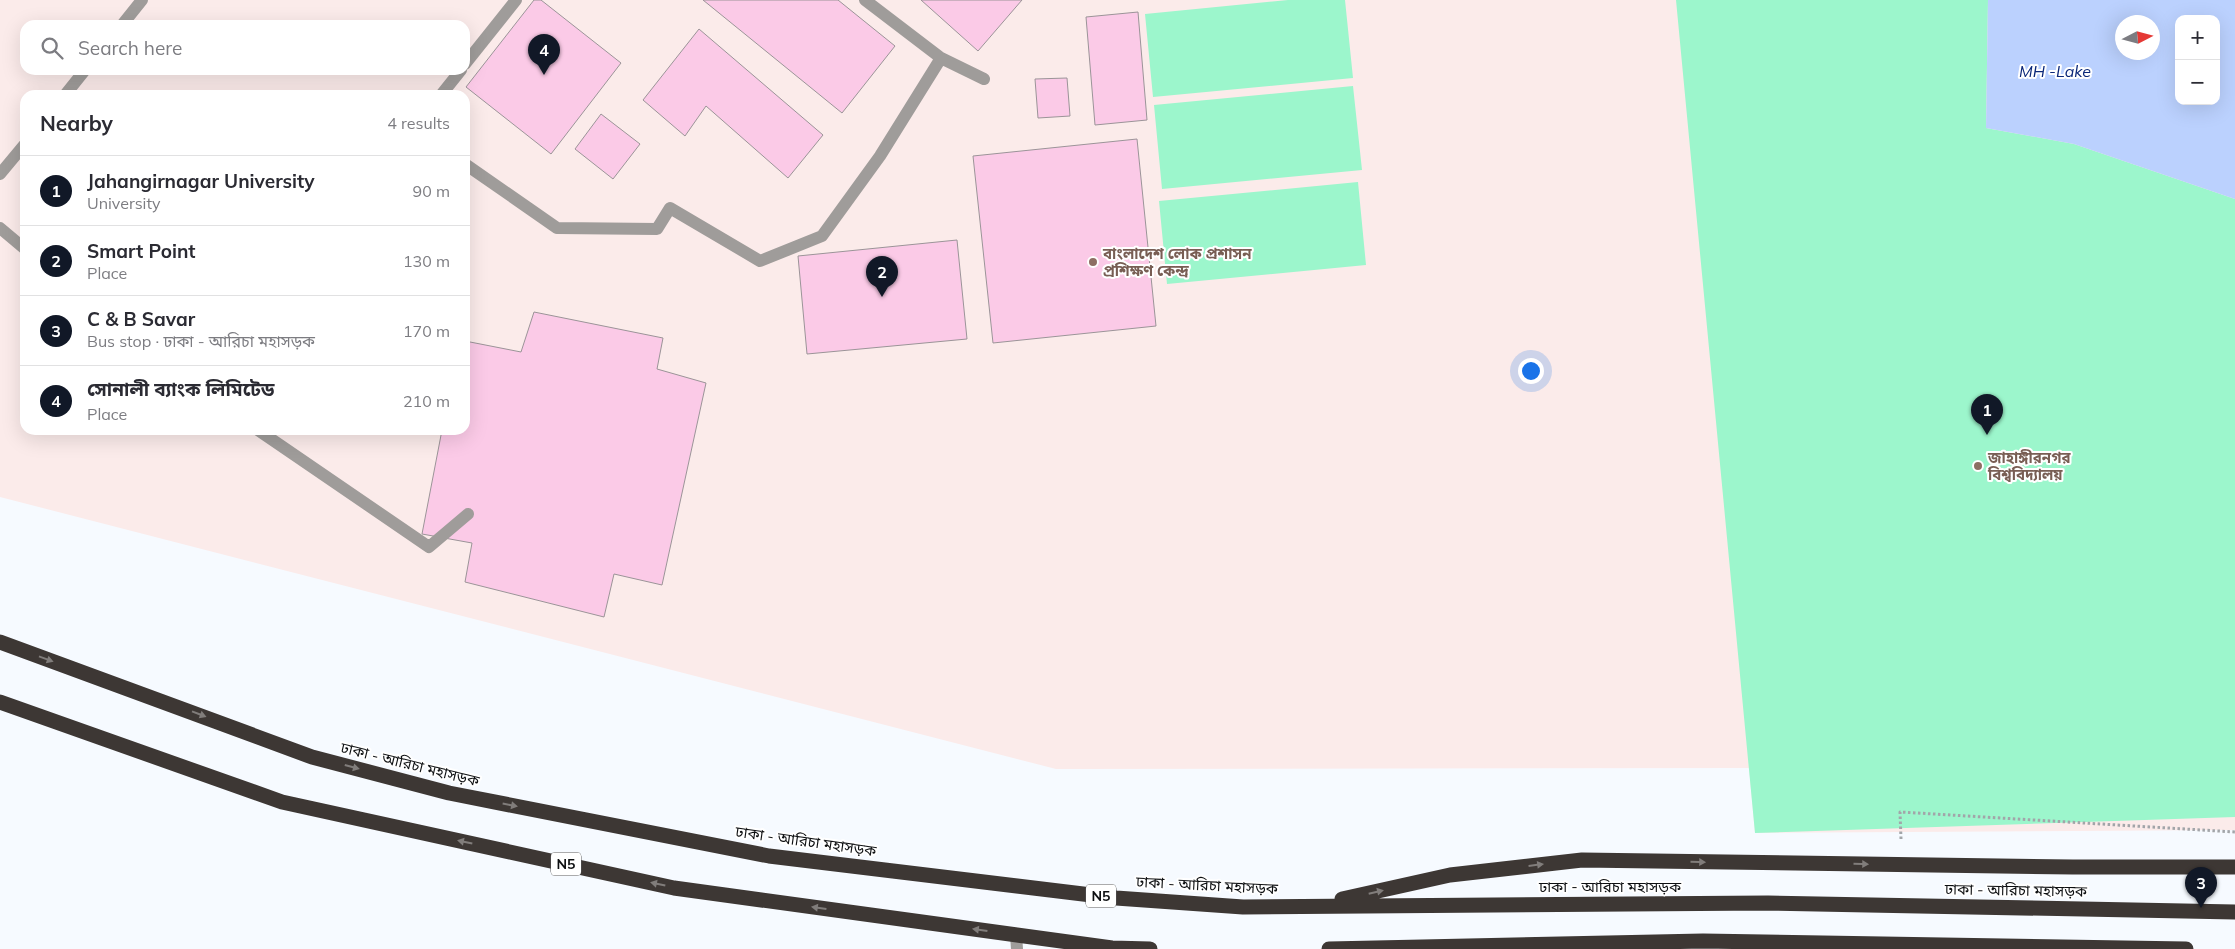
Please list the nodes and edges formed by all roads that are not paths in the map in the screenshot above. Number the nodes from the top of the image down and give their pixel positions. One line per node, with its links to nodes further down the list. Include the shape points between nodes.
1 (142, 0): 4 (lane)
2 (516, 0): 5 (lane)
3 (865, 0): 6 (lane)
4 (126, 20)
5 (470, 58)
6 (941, 58): 9 (lane); 13 (lane, via 880,156 822,236 760,261 670,208 657,229 557,228)
7 (81, 75): 10 (lane)
8 (456, 75): 11 (lane)
9 (984, 78)
10 (69, 90)
11 (445, 90)
12 (20, 150): 14 (lane)
13 (470, 167)
14 (0, 174)
15 (0, 228): 16 (lane)
16 (20, 245)
17 (265, 435): 18 (lane, via 429,547)
18 (468, 514)
19 (0, 642): 22 (highway, ঢাকা - আরিচা মহাসড়ক / N5, one-way to 22, via 312,757 459,795 769,856 1116,898 1243,907)
20 (0, 702): 25 (highway, N5, one-way to 20, via 674,888 282,802)
21 (2235, 867): 22 (highway, one-way to 21, via 1450,875 1582,860)
22 (1311, 906): 23 (highway, ঢাকা - আরিচা মহাসড়ক / N5, via 1768,903)
23 (2235, 912)
24 (1703, 941): 27 (highway); 28 (highway); 29 (highway)
25 (1016, 942): 26 (highway, N5)
26 (1150, 949)
27 (1329, 949)
28 (1733, 949)
29 (2186, 949)

